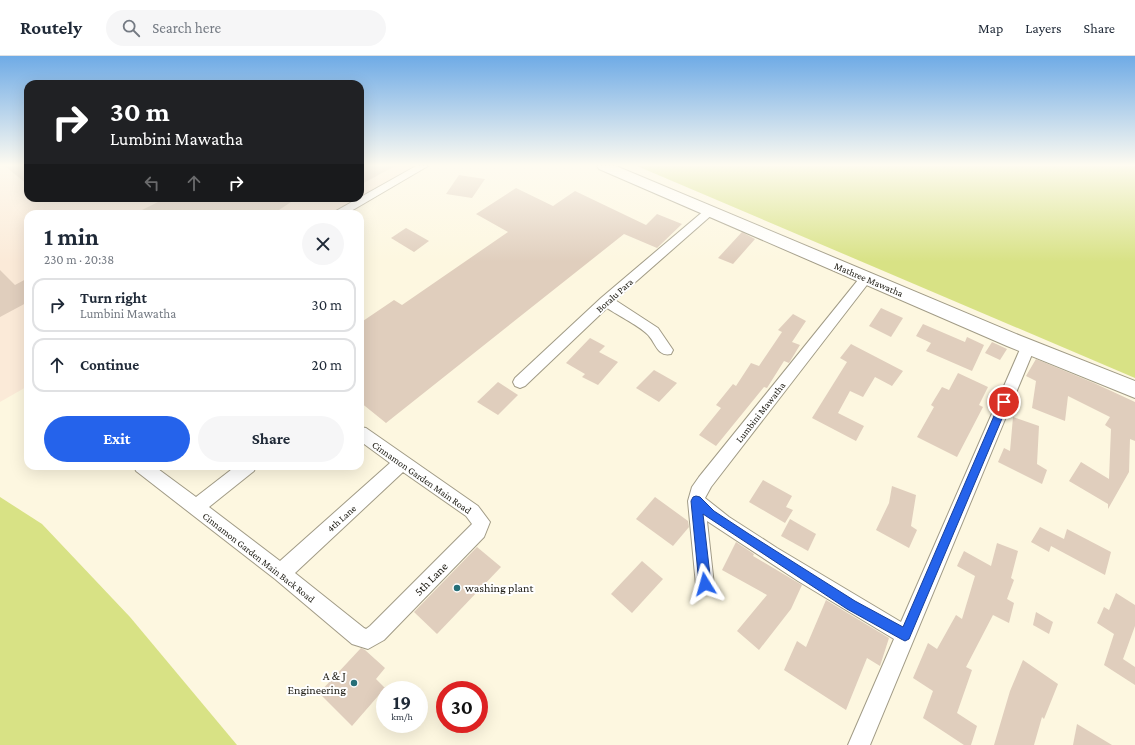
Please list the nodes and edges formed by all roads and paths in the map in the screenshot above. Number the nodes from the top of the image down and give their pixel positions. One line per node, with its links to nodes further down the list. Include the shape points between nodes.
1 (680, 198): 4 (street, Mathree Mawatha)
2 (359, 202): 3 (street)
3 (345, 210)
4 (710, 211): 5 (street, Mathree Mawatha); 6 (street, Boralu Para)
5 (866, 278): 7 (street, Mathree Mawatha); 15 (street, Lumbini Mawatha, via 705,482 698,492)
6 (606, 301): 8 (street, via 653,331); 9 (street, Boralu Para)
7 (1028, 346): 10 (street, Mathree Mawatha); 21 (street)
8 (666, 350)
9 (520, 382)
10 (1135, 390)
11 (364, 436): 12 (street, Cinnamon Garden Main Road)
12 (401, 463): 17 (street, Cinnamon Garden Main Road, via 472,511); 18 (street, 4th Lane)
13 (147, 470): 16 (street, Cinnamon Garden Main Back Road)
14 (243, 470): 16 (street)
15 (696, 501): 19 (street); 21 (street, via 710,514 851,605)
16 (196, 507): 18 (street, Cinnamon Garden Main Back Road)
17 (481, 522): 20 (street, 5th Lane, via 478,531)
18 (281, 573): 20 (street, Cinnamon Garden Main Back Road, via 359,637 368,639)
19 (705, 584)
20 (377, 633)
21 (905, 635): 22 (street)
22 (859, 745)

